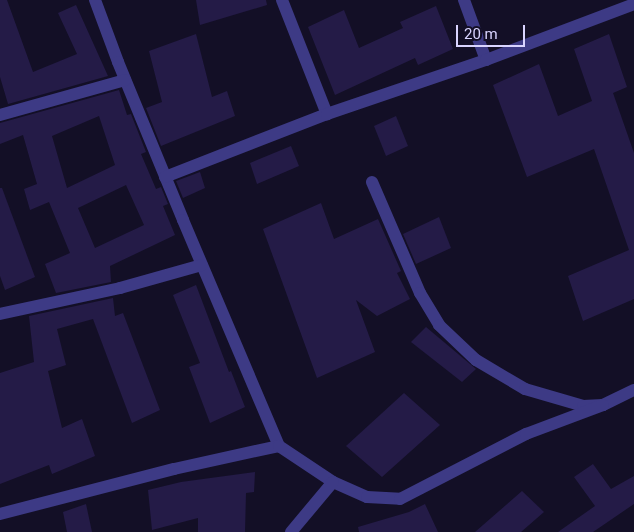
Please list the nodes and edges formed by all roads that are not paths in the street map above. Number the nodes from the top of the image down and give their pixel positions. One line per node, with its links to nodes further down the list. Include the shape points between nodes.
1 (95, 0): 6 (street)
2 (282, 0): 7 (street)
3 (464, 0): 5 (street)
4 (634, 4): 5 (street)
5 (486, 60): 7 (street)
6 (125, 80): 8 (street); 9 (street)
7 (328, 114): 9 (street)
8 (0, 115)
9 (165, 177): 11 (street)
10 (372, 182): 14 (street, via 420,293 439,325 476,360 525,388 583,406)
11 (202, 266): 12 (street); 15 (street)
12 (0, 314)
13 (634, 390): 14 (street)
14 (603, 405): 16 (street, via 526,434 400,499 367,497)
15 (279, 446): 16 (street); 17 (street, via 174,468)
16 (332, 482): 18 (street)
17 (0, 514)
18 (291, 532)

